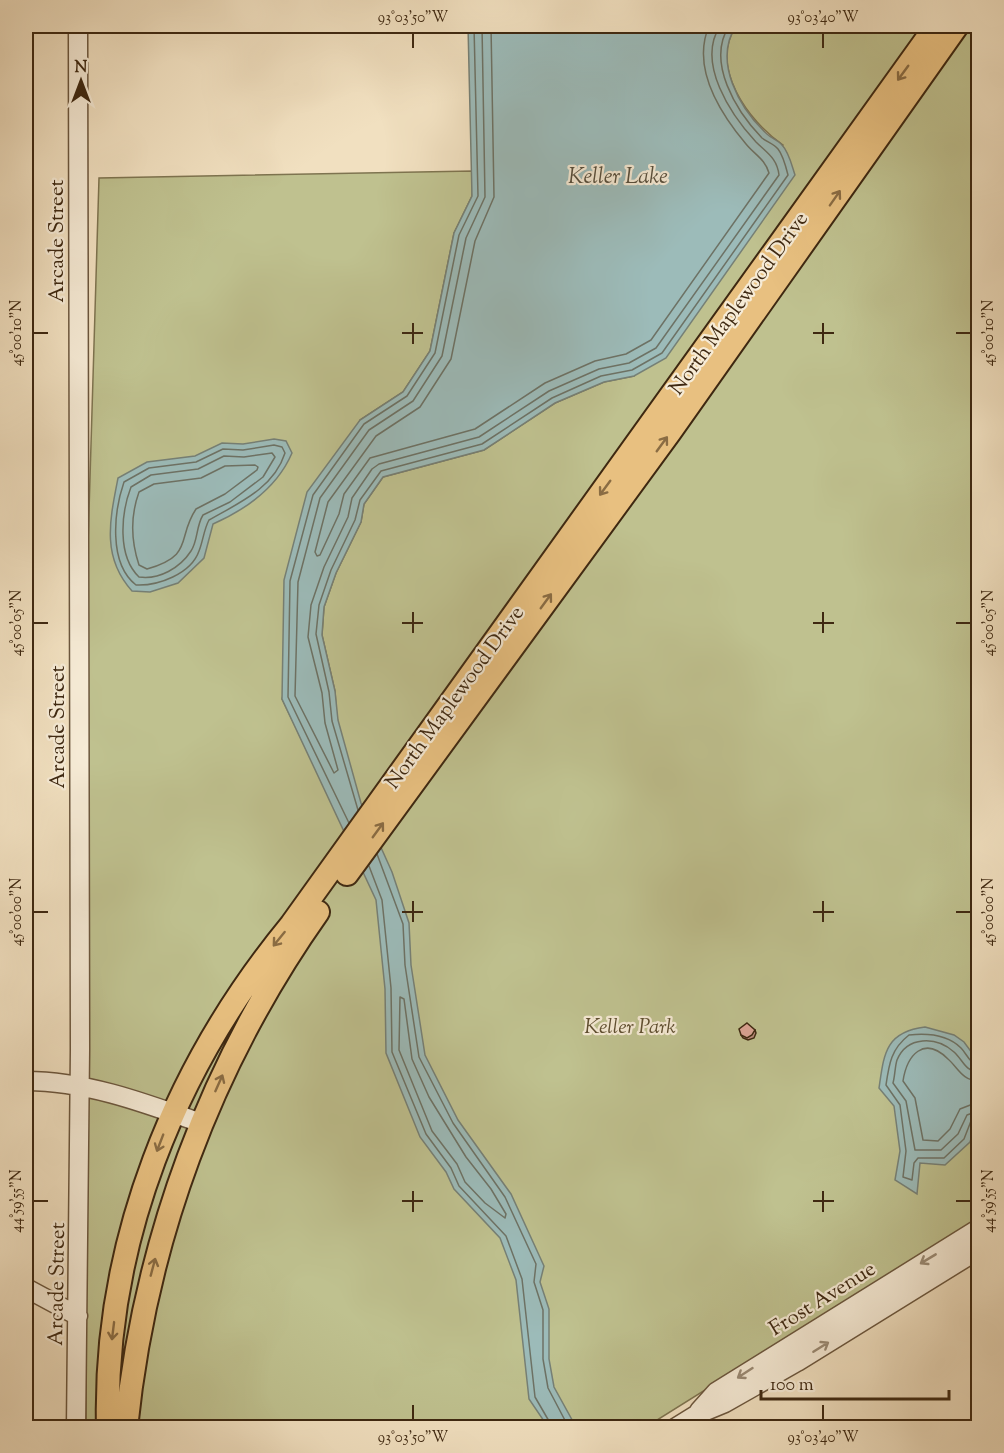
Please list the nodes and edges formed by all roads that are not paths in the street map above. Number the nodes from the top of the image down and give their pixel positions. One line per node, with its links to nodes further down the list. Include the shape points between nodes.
1 (78, 26): 7 (street, Arcade Street)
2 (936, 26): 4 (main road, North Maplewood Drive, one-way to 4)
3 (957, 26): 4 (main road, North Maplewood Drive, one-way to 3, via 670,432)
4 (397, 791): 5 (main road, North Maplewood Drive)
5 (329, 885): 8 (main road, North Maplewood Drive, one-way to 8, via 235,999); 9 (main road, North Maplewood Drive, one-way to 5, via 267,991)
6 (26, 1081): 7 (street)
7 (80, 1086): 8 (street); 13 (street, Arcade Street)
8 (172, 1113): 9 (street); 16 (main road, North Maplewood Drive, one-way to 16, via 144,1189 121,1278 111,1350)
9 (201, 1123): 17 (main road, North Maplewood Drive, one-way to 9, via 148,1285)
10 (978, 1228): 14 (street, Frost Avenue, one-way to 14, via 716,1392)
11 (978, 1250): 14 (street, Frost Avenue, one-way to 11, via 797,1362)
12 (26, 1288): 13 (street)
13 (78, 1316): 15 (street, Arcade Street)
14 (696, 1415): 18 (street, Frost Avenue)
15 (76, 1428)
16 (108, 1428)
17 (126, 1428)
18 (675, 1428)

